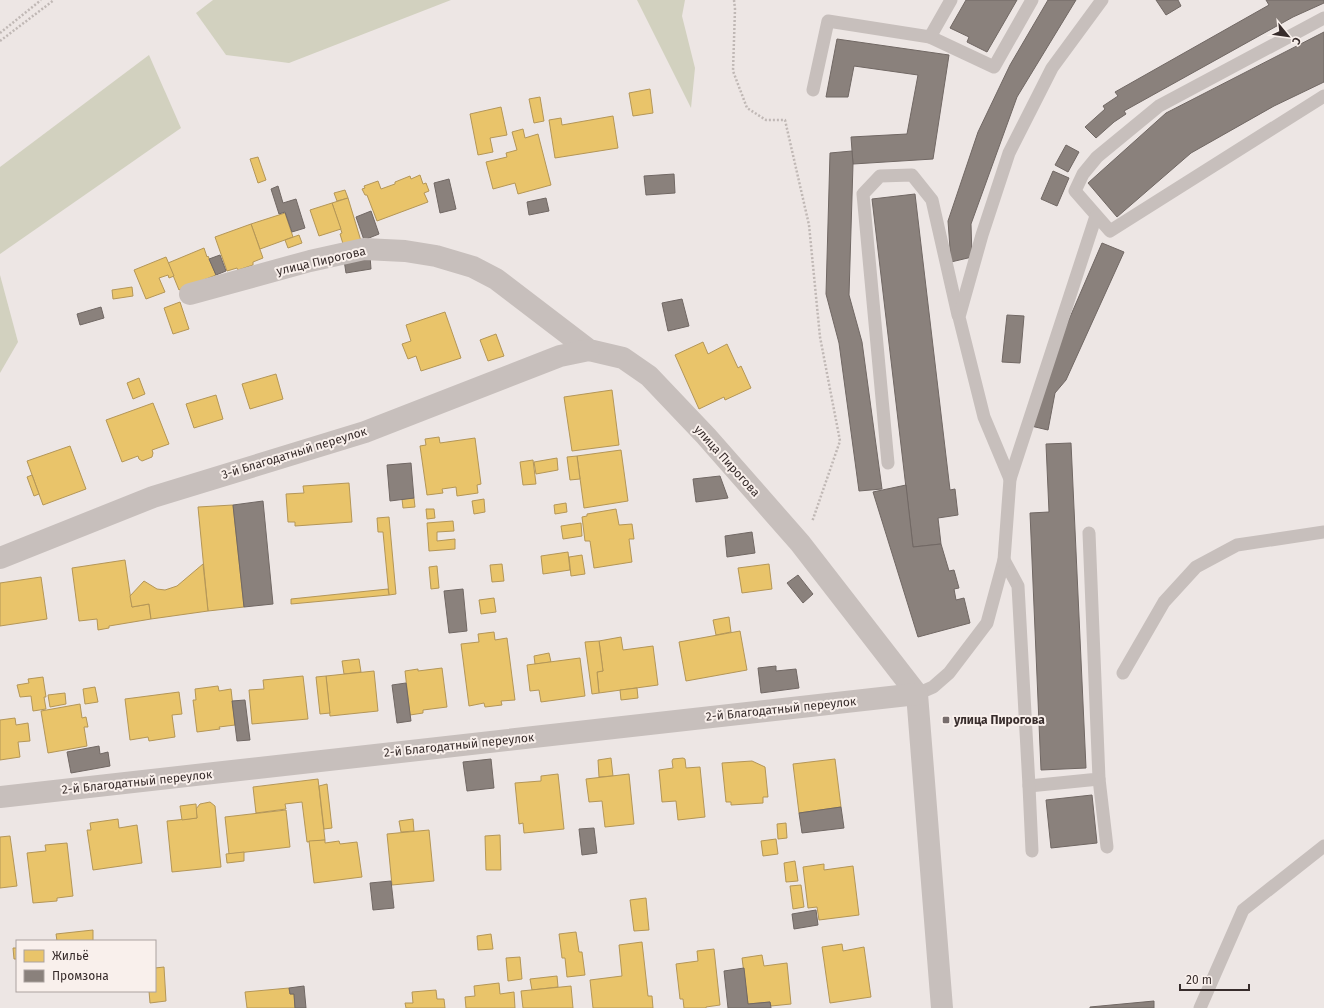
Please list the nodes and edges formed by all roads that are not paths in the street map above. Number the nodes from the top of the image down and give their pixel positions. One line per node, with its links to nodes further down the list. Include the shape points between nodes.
1 (951, 0): 5 (lane)
2 (1032, 0): 5 (lane, via 994,67)
3 (1102, 0): 10 (lane, via 1052,68 1009,153)
4 (1324, 18): 8 (lane, via 1159,106 1096,157 1083,174 1075,191)
5 (930, 37): 6 (lane, via 828,22)
6 (813, 90)
7 (1324, 96): 8 (lane, via 1110,230)
8 (1096, 216): 13 (lane)
9 (190, 294): 11 (street, улица Пирогова, via 364,249 405,251 444,258 491,276)
10 (959, 317): 12 (lane, via 932,200 912,175 880,176 863,194); 13 (lane, via 984,417)
11 (589, 350): 16 (street, 3-й Благодатный переулок, via 560,356 365,432 153,497); 19 (street, улица Пирогова, via 623,358 649,376 706,436 800,543)
12 (888, 463)
13 (1010, 479): 17 (lane)
14 (1324, 532): 18 (lane, via 1237,545 1196,568 1164,602)
15 (1089, 533): 20 (lane)
16 (0, 558)
17 (1004, 560): 19 (lane, via 987,623 949,673 933,687); 21 (lane, via 1018,586)
18 (1122, 673)
19 (917, 694): 22 (street, 2-й Благодатный переулок); 26 (street)
20 (1099, 779): 21 (lane); 24 (lane)
21 (1028, 786): 25 (lane)
22 (0, 797)
23 (1324, 846): 27 (lane, via 1243,910)
24 (1107, 847)
25 (1032, 851)
26 (942, 1008)
27 (1200, 1008)

